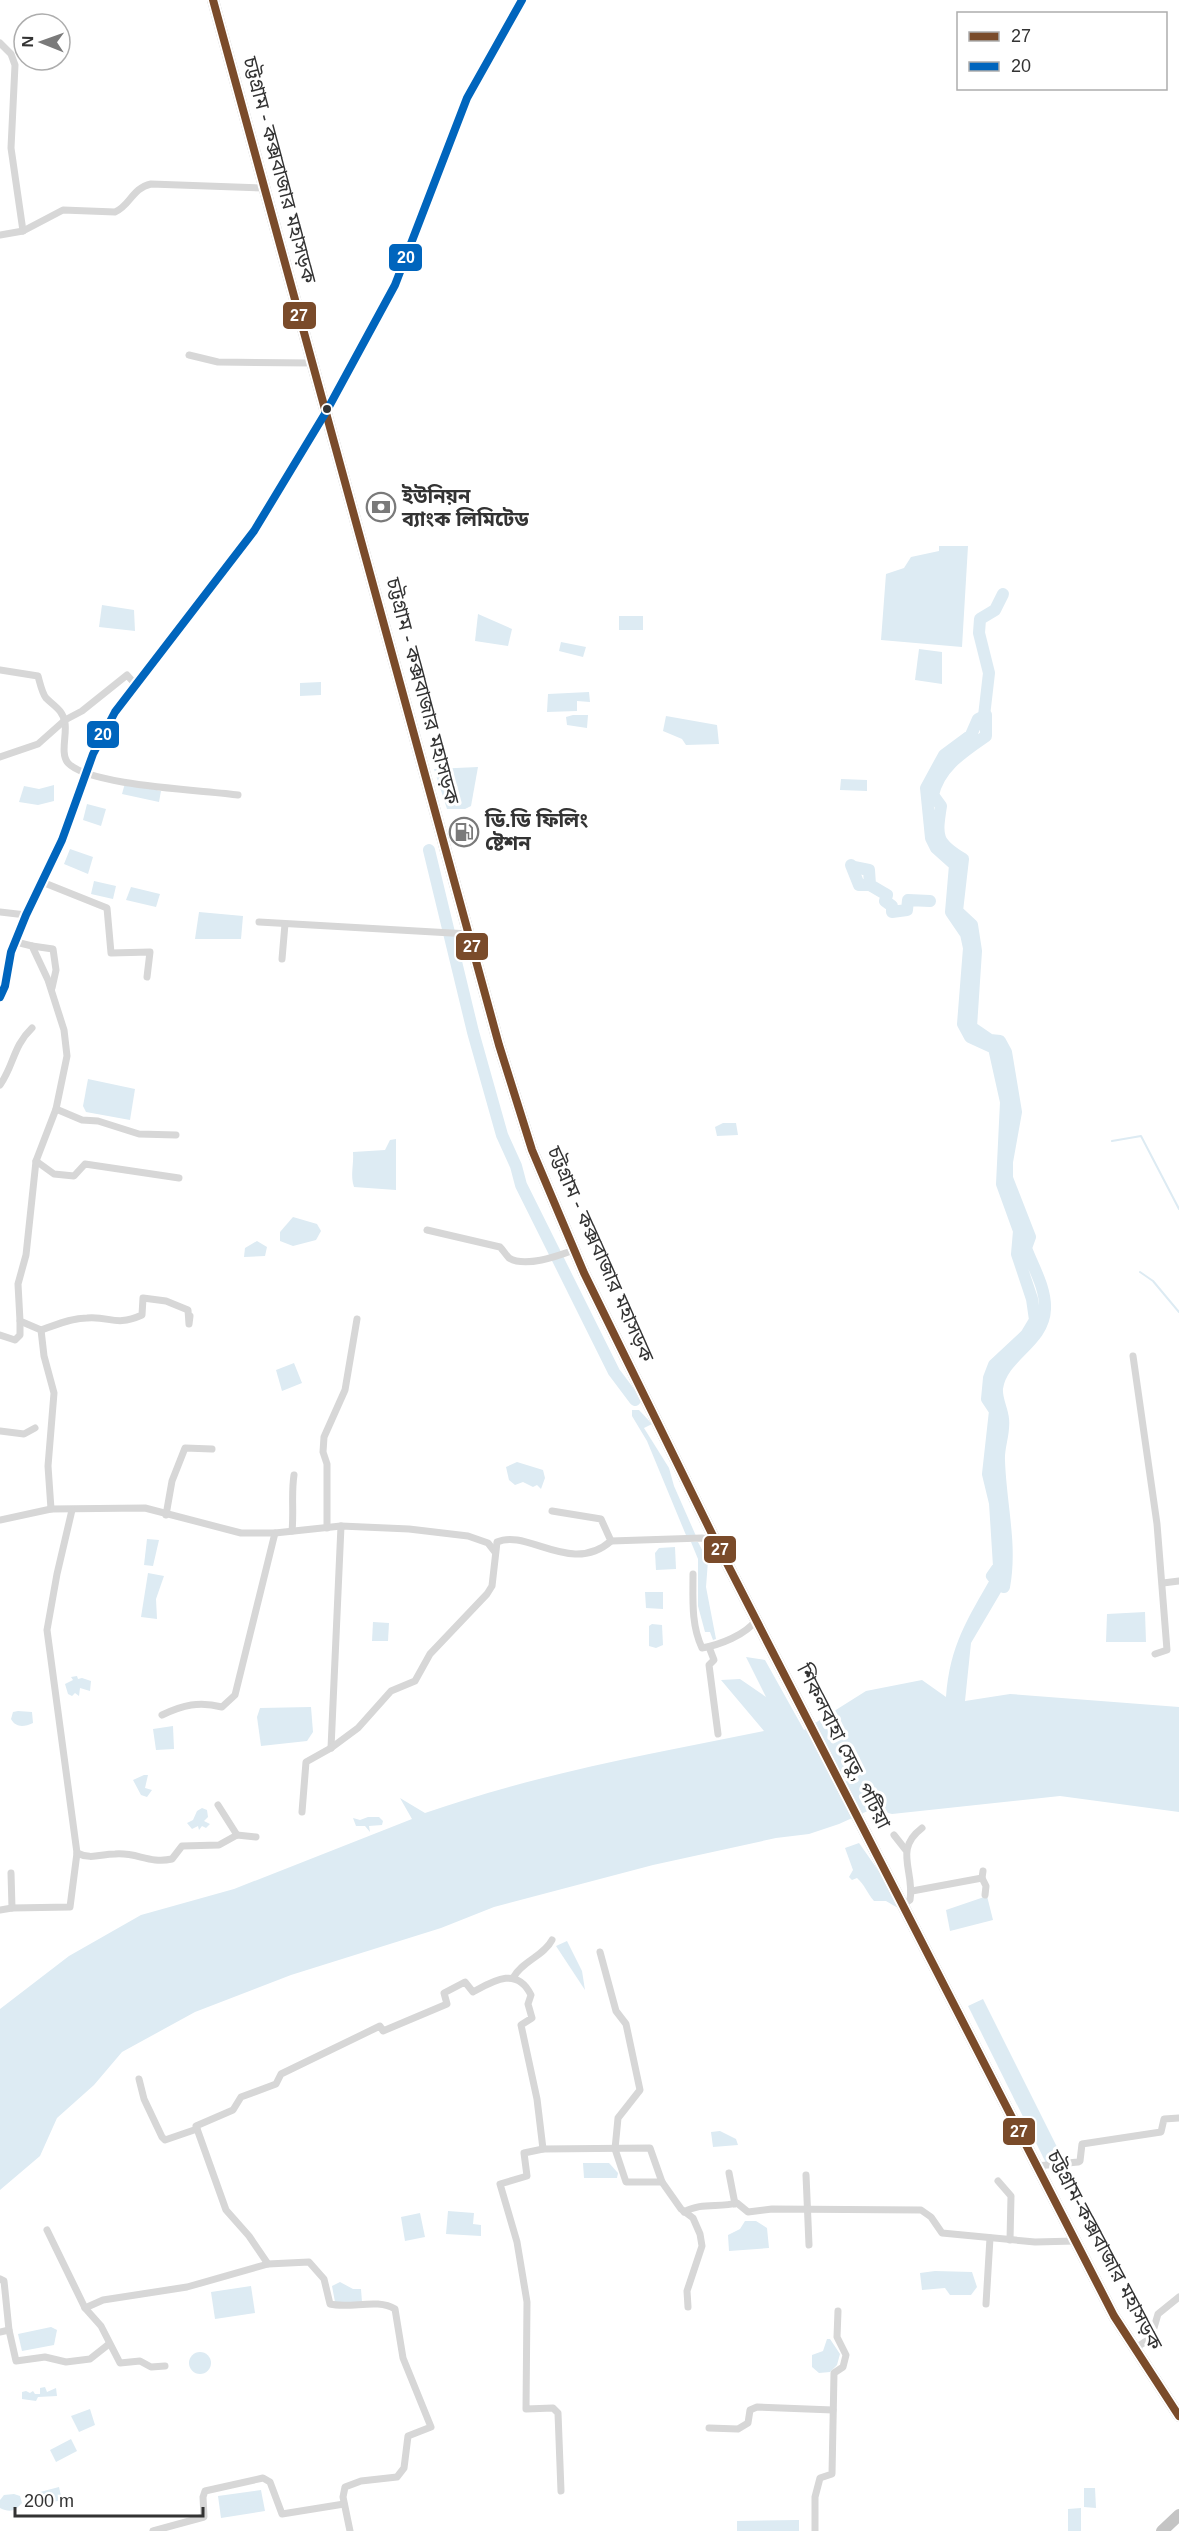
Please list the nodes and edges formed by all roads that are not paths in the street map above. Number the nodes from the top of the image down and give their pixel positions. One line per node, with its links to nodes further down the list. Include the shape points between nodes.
1 (213, 0): 4 (highway, চট্টগ্রাম - কক্সবাজার মহাসড়ক)
2 (522, 0): 9 (main road, via 467,98 395,285)
3 (0, 43): 5 (street, via 11,54 15,66 11,148)
4 (264, 188): 5 (street, via 151,184 135,190 115,212 63,210); 8 (highway, চট্টগ্রাম - কক্সবাজার মহাসড়ক)
5 (23, 231): 6 (street)
6 (0, 235)
7 (189, 355): 8 (street, via 218,362)
8 (313, 363): 9 (highway, চট্টগ্রাম - কক্সবাজার মহাসড়ক)
9 (326, 412): 11 (street, via 254,531); 21 (highway, চট্টগ্রাম - কক্সবাজার মহাসড়ক)
10 (0, 669): 12 (street, via 38,676 45,697 56,704)
11 (135, 684): 12 (street, via 127,675); 14 (street, via 115,712)
12 (65, 720): 13 (street, via 38,744); 14 (street, via 64,755 68,763)
13 (0, 757)
14 (86, 774): 15 (street, via 164,788); 16 (street)
15 (238, 795)
16 (42, 882): 18 (street); 25 (street, via 106,908 111,953 150,952)
17 (0, 912): 18 (street)
18 (26, 915): 22 (street)
19 (259, 922): 20 (street)
20 (285, 924): 21 (street); 24 (street)
21 (469, 934): 35 (highway, চট্টগ্রাম - কক্সবাজার মহাসড়ক, via 532,1150)
22 (16, 942): 23 (street); 27 (street)
23 (32, 946): 26 (street); 26 (street, via 53,949 56,970)
24 (282, 959)
25 (147, 977)
26 (52, 991): 30 (street, via 67,1056)
27 (0, 997)
28 (32, 1028): 29 (street, via 19,1040)
29 (0, 1085)
30 (56, 1109): 31 (street, via 82,1120 139,1134); 32 (street)
31 (176, 1135)
32 (36, 1161): 33 (street, via 54,1174 74,1176 85,1164); 38 (street, via 26,1255 18,1284)
33 (179, 1178)
34 (427, 1230): 35 (street, via 500,1247 514,1260 548,1261)
35 (569, 1252): 55 (highway, চট্টগ্রাম - কক্সবাজার মহাসড়ক)
36 (190, 1316): 39 (street, via 189,1324 188,1310 166,1301 143,1298 142,1315 132,1319 119,1323 89,1317)
37 (357, 1319): 52 (street, via 345,1390 324,1437)
38 (20, 1321): 39 (street); 40 (street, via 20,1335 15,1340)
39 (41, 1330): 46 (street, via 54,1393 48,1466)
40 (0, 1335)
41 (1133, 1356): 60 (street)
42 (35, 1428): 43 (street, via 24,1434)
43 (0, 1431)
44 (212, 1449): 49 (street, via 185,1448 172,1481)
45 (294, 1475): 53 (street)
46 (51, 1509): 47 (street); 50 (street)
47 (72, 1510): 49 (street, via 145,1508); 75 (street, via 47,1630)
48 (552, 1511): 56 (street, via 601,1519)
49 (166, 1515): 54 (street, via 241,1533)
50 (0, 1520)
51 (341, 1526): 52 (street); 57 (street, via 468,1536 488,1543); 67 (street)
52 (327, 1528): 53 (street)
53 (292, 1531): 54 (street)
54 (276, 1533): 65 (street, via 235,1695 222,1707 183,1704)
55 (715, 1540): 56 (street); 61 (highway, চট্টগ্রাম - কক্সবাজার মহাসড়ক)
56 (611, 1541): 57 (street, via 595,1552 583,1554 503,1540 497,1542)
57 (495, 1552): 67 (street, via 492,1586 430,1654 415,1681 392,1692 358,1728)
58 (693, 1574): 63 (street, via 696,1636 702,1648)
59 (1179, 1581): 60 (street)
60 (1163, 1583): 64 (street, via 1167,1650)
61 (757, 1618): 62 (highway, চট্টগ্রাম - কক্সবাজার মহাসড়ক); 63 (street, via 751,1628)
62 (766, 1635): 77 (highway, শিকলবাহা সেতু, পটিয়া)
63 (709, 1647): 66 (street, via 714,1660 709,1665)
64 (1155, 1654)
65 (162, 1715)
66 (718, 1734)
67 (331, 1748): 69 (street, via 306,1762)
68 (218, 1805): 71 (street)
69 (302, 1812)
70 (922, 1828): 74 (street, via 910,1837)
71 (237, 1835): 73 (street); 75 (street, via 219,1845 182,1846 172,1859 161,1862 145,1861 132,1854 87,1858)
72 (894, 1836): 74 (street)
73 (256, 1837)
74 (905, 1849): 78 (street)
75 (77, 1853): 81 (street, via 69,1907)
76 (10, 1873): 81 (street)
77 (888, 1875): 80 (highway, চট্টগ্রাম-কক্সবাজার মহাসড়ক)
78 (912, 1891): 79 (street, via 982,1875); 80 (street, via 910,1900)
79 (985, 1894)
80 (903, 1905): 91 (highway, চট্টগ্রাম-কক্সবাজার মহাসড়ক)
81 (12, 1908): 82 (street)
82 (0, 1910)
83 (552, 1940): 85 (street)
84 (600, 1952): 90 (street, via 616,2011 626,2024 640,2090 619,2116)
85 (513, 1978): 88 (street, via 501,1977 472,1992 465,1982 444,1993 447,2004 382,2031 380,2026 281,2074 276,2084 241,2097 232,2110 196,2126); 89 (street, via 531,1995 531,2018 522,2025)
86 (139, 2079): 88 (street, via 144,2099 165,2140)
87 (1179, 2118): 91 (street, via 1164,2119 1161,2132 1082,2144 1078,2162)
88 (197, 2129): 104 (street, via 226,2210)
89 (543, 2149): 90 (street); 119 (street, via 524,2153 527,2176 500,2184 517,2242 526,2302 526,2409 553,2408 558,2413)
90 (615, 2149): 95 (street, via 626,2182); 95 (street, via 650,2148)
91 (1037, 2166): 102 (highway, চট্টগ্রাম-কক্সবাজার মহাসড়ক)
92 (729, 2173): 96 (street)
93 (806, 2175): 97 (street)
94 (998, 2181): 101 (street, via 1011,2196)
95 (662, 2182): 98 (street)
96 (735, 2204): 97 (street, via 747,2215 772,2208); 98 (street, via 702,2205)
97 (806, 2211): 100 (street, via 921,2210 942,2232); 103 (street)
98 (684, 2212): 108 (street, via 693,2218 702,2246 687,2291)
99 (47, 2230): 109 (street)
100 (990, 2238): 101 (street); 107 (street)
101 (1010, 2240): 102 (street)
102 (1075, 2241): 114 (highway, চট্টগ্রাম-কক্সবাজার মহাসড়ক)
103 (808, 2245)
104 (268, 2264): 109 (street, via 187,2288 103,2300); 120 (street, via 309,2262 324,2279 330,2304 388,2304 396,2309 403,2358 431,2427 408,2436 404,2468 397,2477 345,2487)
105 (0, 2279): 111 (street, via 4,2281)
106 (1179, 2297): 114 (street, via 1158,2314 1151,2338)
107 (986, 2304)
108 (688, 2307)
109 (85, 2308): 113 (street)
110 (838, 2311): 116 (street, via 837,2337 846,2355 843,2367 834,2373)
111 (9, 2330): 112 (street); 113 (street, via 16,2361 45,2357 66,2362 90,2359)
112 (0, 2332)
113 (110, 2344): 115 (street, via 120,2363 140,2361 151,2367)
114 (1134, 2349): 117 (highway, চট্টগ্রাম-কক্সবাজার মহাসড়ক)
115 (165, 2366)
116 (833, 2410): 118 (street, via 757,2407 750,2410 748,2423 738,2429); 124 (street, via 832,2474 820,2478 814,2497)
117 (1179, 2414)
118 (709, 2428)
119 (561, 2491)
120 (344, 2504): 122 (street, via 282,2514 270,2482 263,2478 205,2491 204,2517); 123 (street)
121 (1179, 2515): 125 (highway)
122 (153, 2531)
123 (350, 2531)
124 (815, 2531)
125 (1162, 2531)

